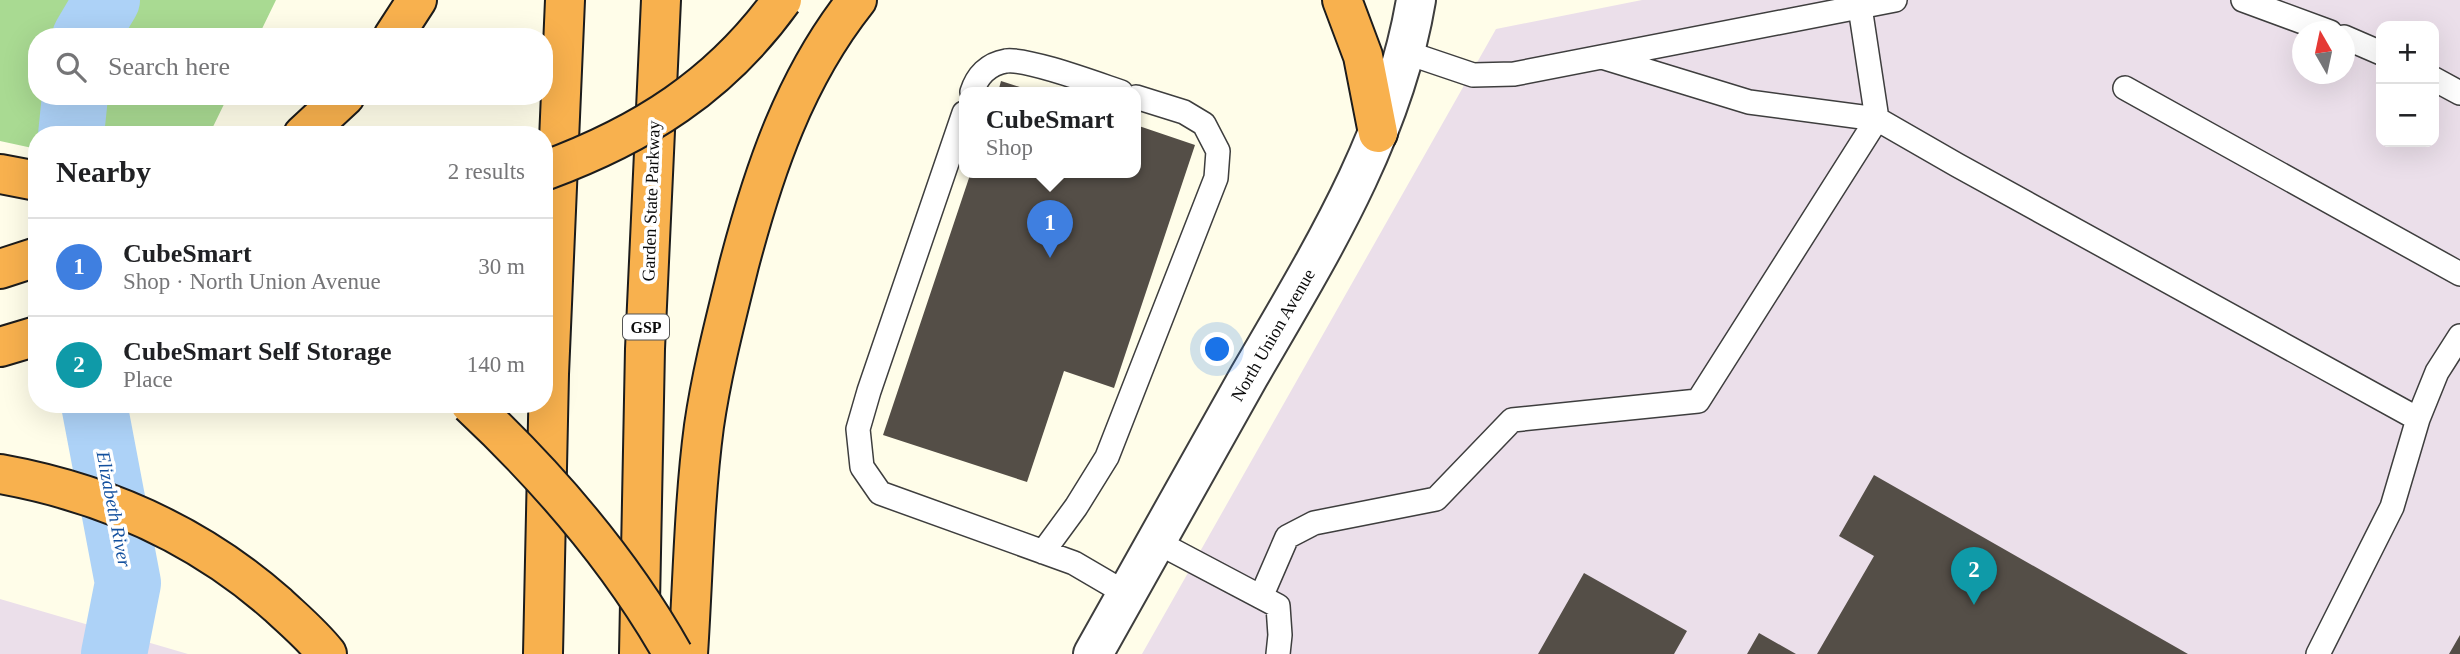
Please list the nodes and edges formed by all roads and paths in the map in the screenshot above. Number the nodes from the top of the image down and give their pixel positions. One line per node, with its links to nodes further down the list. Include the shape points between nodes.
1 (417, 0): 12 (highway)
2 (565, 0): 33 (highway)
3 (661, 0): 48 (highway, Garden State Parkway / GSP, via 645,349)
4 (782, 0): 28 (highway, bridge, via 740,52 662,115 604,148)
5 (857, 0): 50 (highway, via 812,67 784,122 729,299 697,485)
6 (1342, 0): 27 (highway, via 1363,57)
7 (1416, 0): 15 (street, North Union Avenue)
8 (1895, 0): 10 (lane)
9 (2243, 0): 11 (lane)
10 (1860, 7): 16 (lane); 24 (lane)
11 (2300, 21)
12 (399, 28)
13 (2355, 42): 14 (lane)
14 (2376, 51)
15 (1405, 52): 16 (lane, via 1456,71 1492,76); 27 (street, North Union Avenue)
16 (1602, 57): 24 (lane, via 1749,102)
17 (2439, 82): 21 (lane)
18 (973, 87): 19 (lane, via 988,67 1007,61)
19 (1105, 87)
20 (2125, 88): 34 (lane)
21 (2460, 93)
22 (1141, 99): 43 (lane, via 1184,112 1204,124 1218,151 1216,178 1107,457)
23 (335, 105): 25 (highway)
24 (1877, 119): 40 (lane); 45 (lane, via 1698,401 1512,420 1436,499 1314,523 1287,537)
25 (313, 126)
26 (959, 128): 43 (lane, via 858,429 862,467 880,493)
27 (1378, 134): 42 (street, North Union Avenue, via 1321,252)
28 (553, 168)
29 (0, 174): 30 (highway)
30 (28, 179)
31 (28, 260): 32 (highway)
32 (0, 269)
33 (553, 270)
34 (2460, 274)
35 (2460, 336): 40 (lane, via 2437,372)
36 (28, 339): 37 (highway)
37 (0, 347)
38 (480, 413): 49 (highway, bridge, via 576,515 634,590)
39 (548, 413): 47 (highway)
40 (2418, 419): 53 (lane, via 2392,507)
41 (0, 474): 46 (highway, via 84,494 181,535 244,577)
42 (1155, 541): 44 (street, North Union Avenue); 45 (lane)
43 (1043, 552): 44 (lane, via 1074,563)
44 (1127, 594): 51 (street, North Union Avenue)
45 (1261, 597): 52 (lane, via 1278,606)
46 (327, 654)
47 (543, 654)
48 (639, 654)
49 (673, 654)
50 (688, 654)
51 (1093, 654)
52 (1278, 654)
53 (2318, 654)

